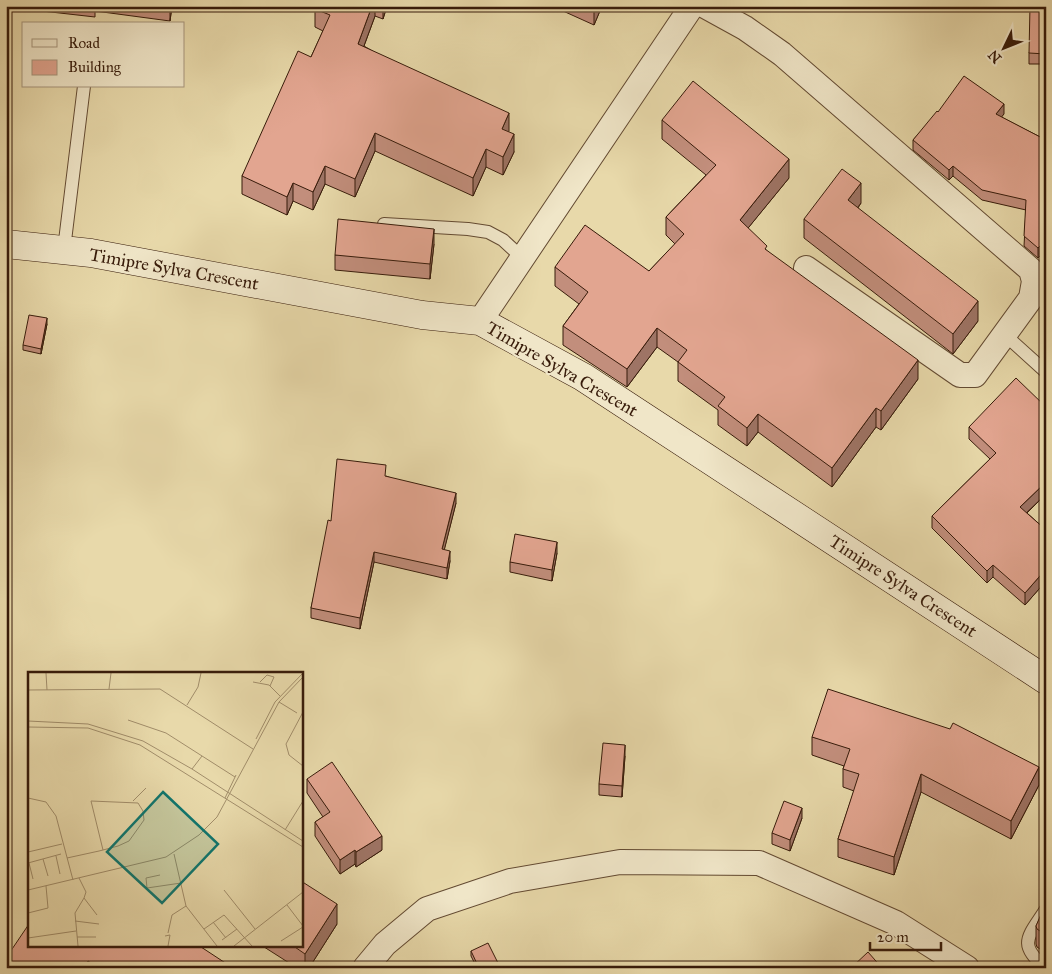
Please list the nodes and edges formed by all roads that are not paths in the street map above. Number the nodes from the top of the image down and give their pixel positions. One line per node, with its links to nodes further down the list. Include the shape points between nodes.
1 (692, 6): 8 (street)
2 (705, 6): 10 (street, via 782,54 1031,270 1034,281 1031,298)
3 (84, 88): 6 (lane)
4 (371, 223): 8 (lane, via 488,232 503,240 516,253)
5 (6, 244): 6 (street, Timipre Sylva Crescent)
6 (64, 249): 9 (street, Timipre Sylva Crescent, via 422,315)
7 (806, 268): 10 (street, via 960,374 975,375)
8 (514, 270): 9 (street)
9 (480, 321): 12 (street, Timipre Sylva Crescent, via 583,378)
10 (1004, 334): 11 (lane)
11 (1046, 372)
12 (1046, 680)
13 (1046, 909): 16 (lane, via 1027,942 1028,950)
14 (365, 968): 15 (street, via 385,944 427,909 510,881 620,862 759,863 896,922)
15 (967, 968)
16 (1046, 968)

